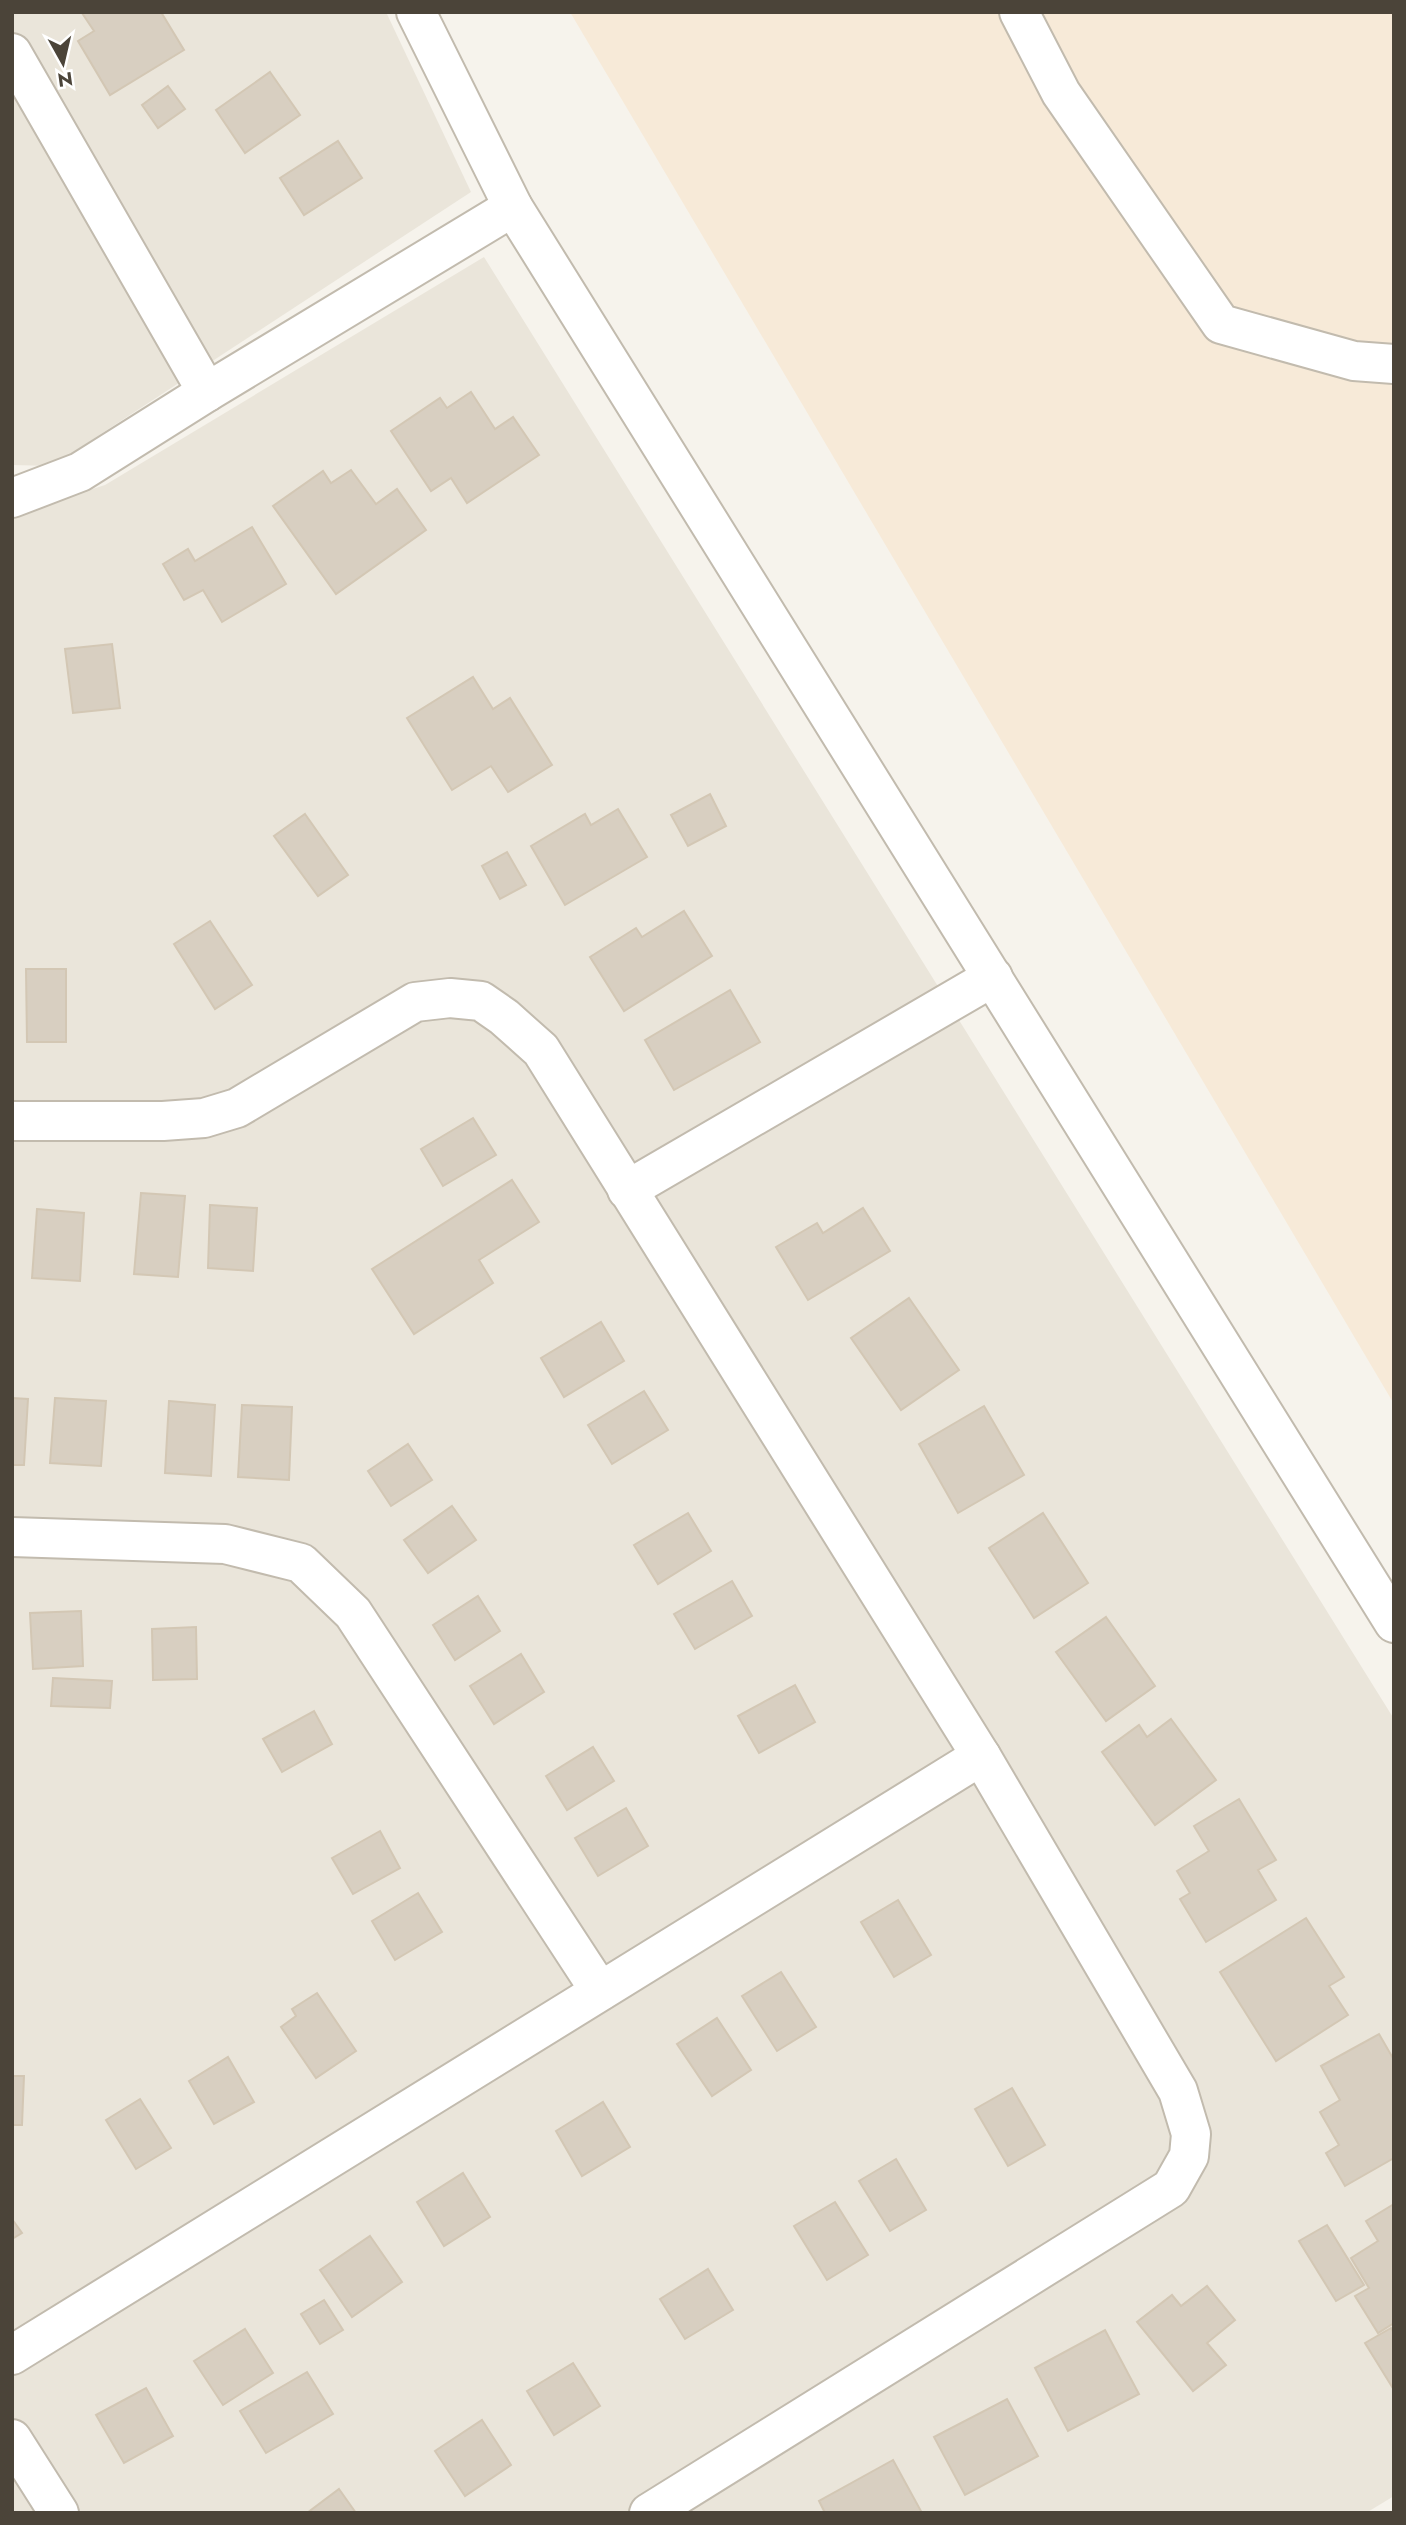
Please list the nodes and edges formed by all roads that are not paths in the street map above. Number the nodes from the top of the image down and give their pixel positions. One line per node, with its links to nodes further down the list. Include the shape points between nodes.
1 (416, 12): 4 (street)
2 (1019, 12): 5 (street, via 1061,93 1221,324 1354,361)
3 (12, 53): 6 (street)
4 (513, 207): 6 (street); 8 (street)
5 (1394, 364)
6 (207, 392): 7 (street, via 80,472)
7 (12, 498)
8 (993, 977): 10 (street); 12 (street)
9 (12, 1121): 10 (street, via 204,1118 237,1108 415,1002 481,1001 541,1050)
10 (626, 1190): 13 (street)
11 (12, 1537): 14 (street, via 225,1544 301,1563 353,1613)
12 (1394, 1623)
13 (981, 1756): 14 (street); 18 (street, via 1178,2091 1191,2134 1189,2156 1171,2188 1143,2207)
14 (600, 1991): 15 (street)
15 (12, 2356)
16 (12, 2439): 17 (street)
17 (59, 2513)
18 (649, 2513)

